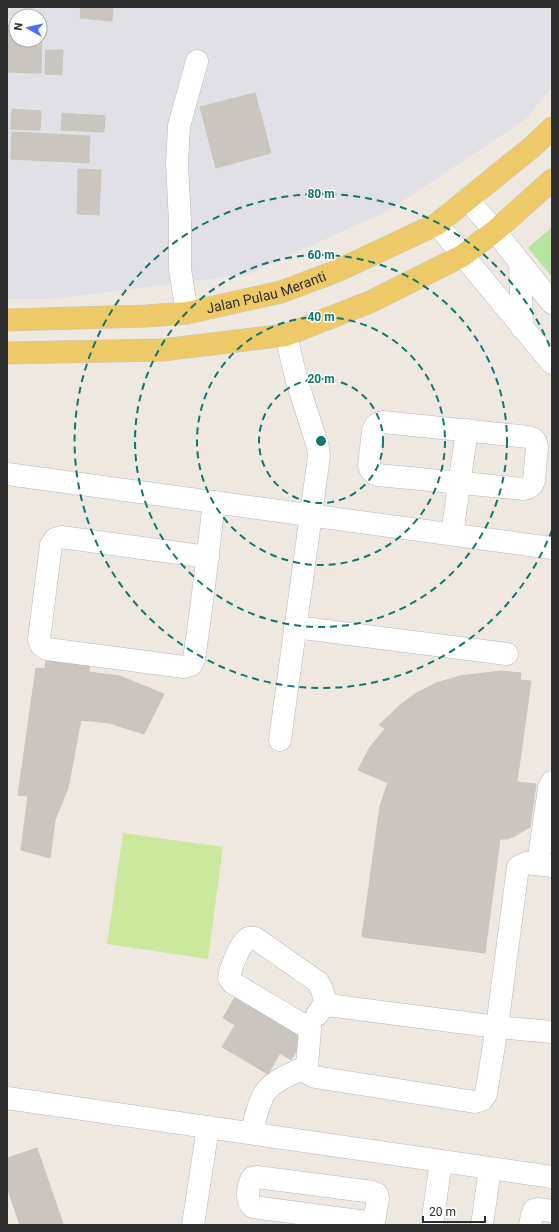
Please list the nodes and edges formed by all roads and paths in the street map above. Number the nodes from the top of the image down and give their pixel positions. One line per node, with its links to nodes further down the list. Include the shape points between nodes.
1 (197, 62): 10 (lane, via 179,126 177,163 180,269)
2 (552, 128): 4 (main road, Jalan Pulau Meranti, via 532,148)
3 (552, 180): 6 (main road)
4 (467, 199): 5 (main road, Jalan Pulau Meranti); 6 (lane)
5 (437, 224): 7 (lane); 10 (main road, Jalan Pulau Meranti, via 337,272 281,292)
6 (495, 231): 7 (main road); 8 (lane)
7 (462, 256): 12 (lane); 13 (main road, via 370,302)
8 (520, 263): 9 (lane); 12 (lane)
9 (552, 303)
10 (187, 313): 11 (main road, Jalan Pulau Meranti)
11 (7, 320)
12 (522, 328): 15 (lane)
13 (286, 335): 14 (main road, via 162,350); 20 (lane, via 296,378 318,446 319,456)
14 (7, 353)
15 (552, 363)
16 (467, 430): 18 (lane); 18 (lane, via 534,438 537,447 534,481 529,488 524,489); 18 (lane, via 383,422 374,426 373,431 369,464 373,473)
17 (7, 474): 19 (lane)
18 (460, 483): 21 (lane)
19 (214, 502): 20 (lane); 23 (lane)
20 (310, 515): 21 (lane); 24 (lane)
21 (452, 534): 22 (lane)
22 (552, 548)
23 (208, 556): 23 (lane, via 194,659 191,665 184,667 47,649 41,646 39,639 51,545 54,539 61,537)
24 (295, 627): 25 (lane); 26 (lane)
25 (507, 654)
26 (280, 740)
27 (552, 782): 28 (lane, via 549,788)
28 (545, 865): 30 (lane, via 526,863 518,868)
29 (328, 1005): 30 (lane); 31 (lane, via 321,1008); 31 (lane, via 318,982 255,938 244,941 229,978)
30 (497, 1027): 32 (lane); 33 (lane, via 486,1094 482,1100 475,1102 315,1077 309,1074)
31 (310, 1029): 33 (lane)
32 (552, 1032)
33 (307, 1067): 36 (lane, via 285,1077 267,1090)
34 (7, 1098): 35 (lane)
35 (208, 1127): 36 (lane); 42 (lane)
36 (251, 1134): 37 (lane)
37 (441, 1161): 38 (lane); 43 (lane)
38 (490, 1168): 39 (lane); 44 (lane)
39 (552, 1177)
40 (552, 1211): 45 (lane, via 534,1210)
41 (373, 1224): 41 (lane, via 253,1207 248,1200 250,1183 252,1178 257,1177 373,1192 378,1198)
42 (193, 1225)
43 (432, 1225)
44 (482, 1225)
45 (530, 1225)

